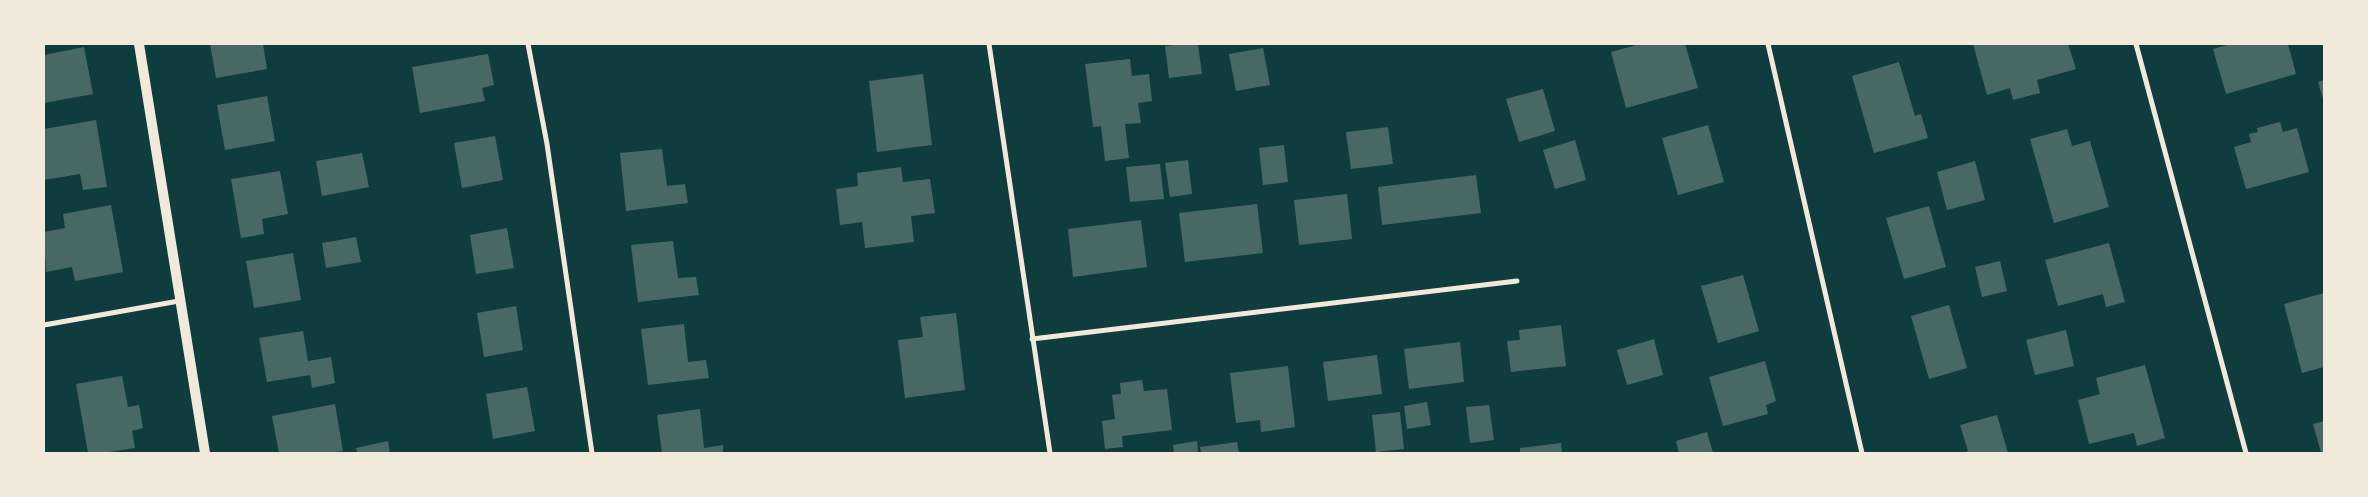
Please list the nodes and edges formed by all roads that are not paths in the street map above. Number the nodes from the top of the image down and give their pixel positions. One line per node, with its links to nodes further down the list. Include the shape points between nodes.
1 (139, 44): 7 (main road)
2 (528, 44): 11 (street, via 547,144)
3 (989, 44): 9 (street)
4 (1768, 44): 13 (street)
5 (2136, 44): 14 (street)
6 (1517, 281): 9 (street)
7 (179, 301): 8 (street); 10 (main road)
8 (44, 325)
9 (1032, 339): 12 (street)
10 (205, 453)
11 (592, 453)
12 (1050, 453)
13 (1862, 453)
14 (2246, 453)

